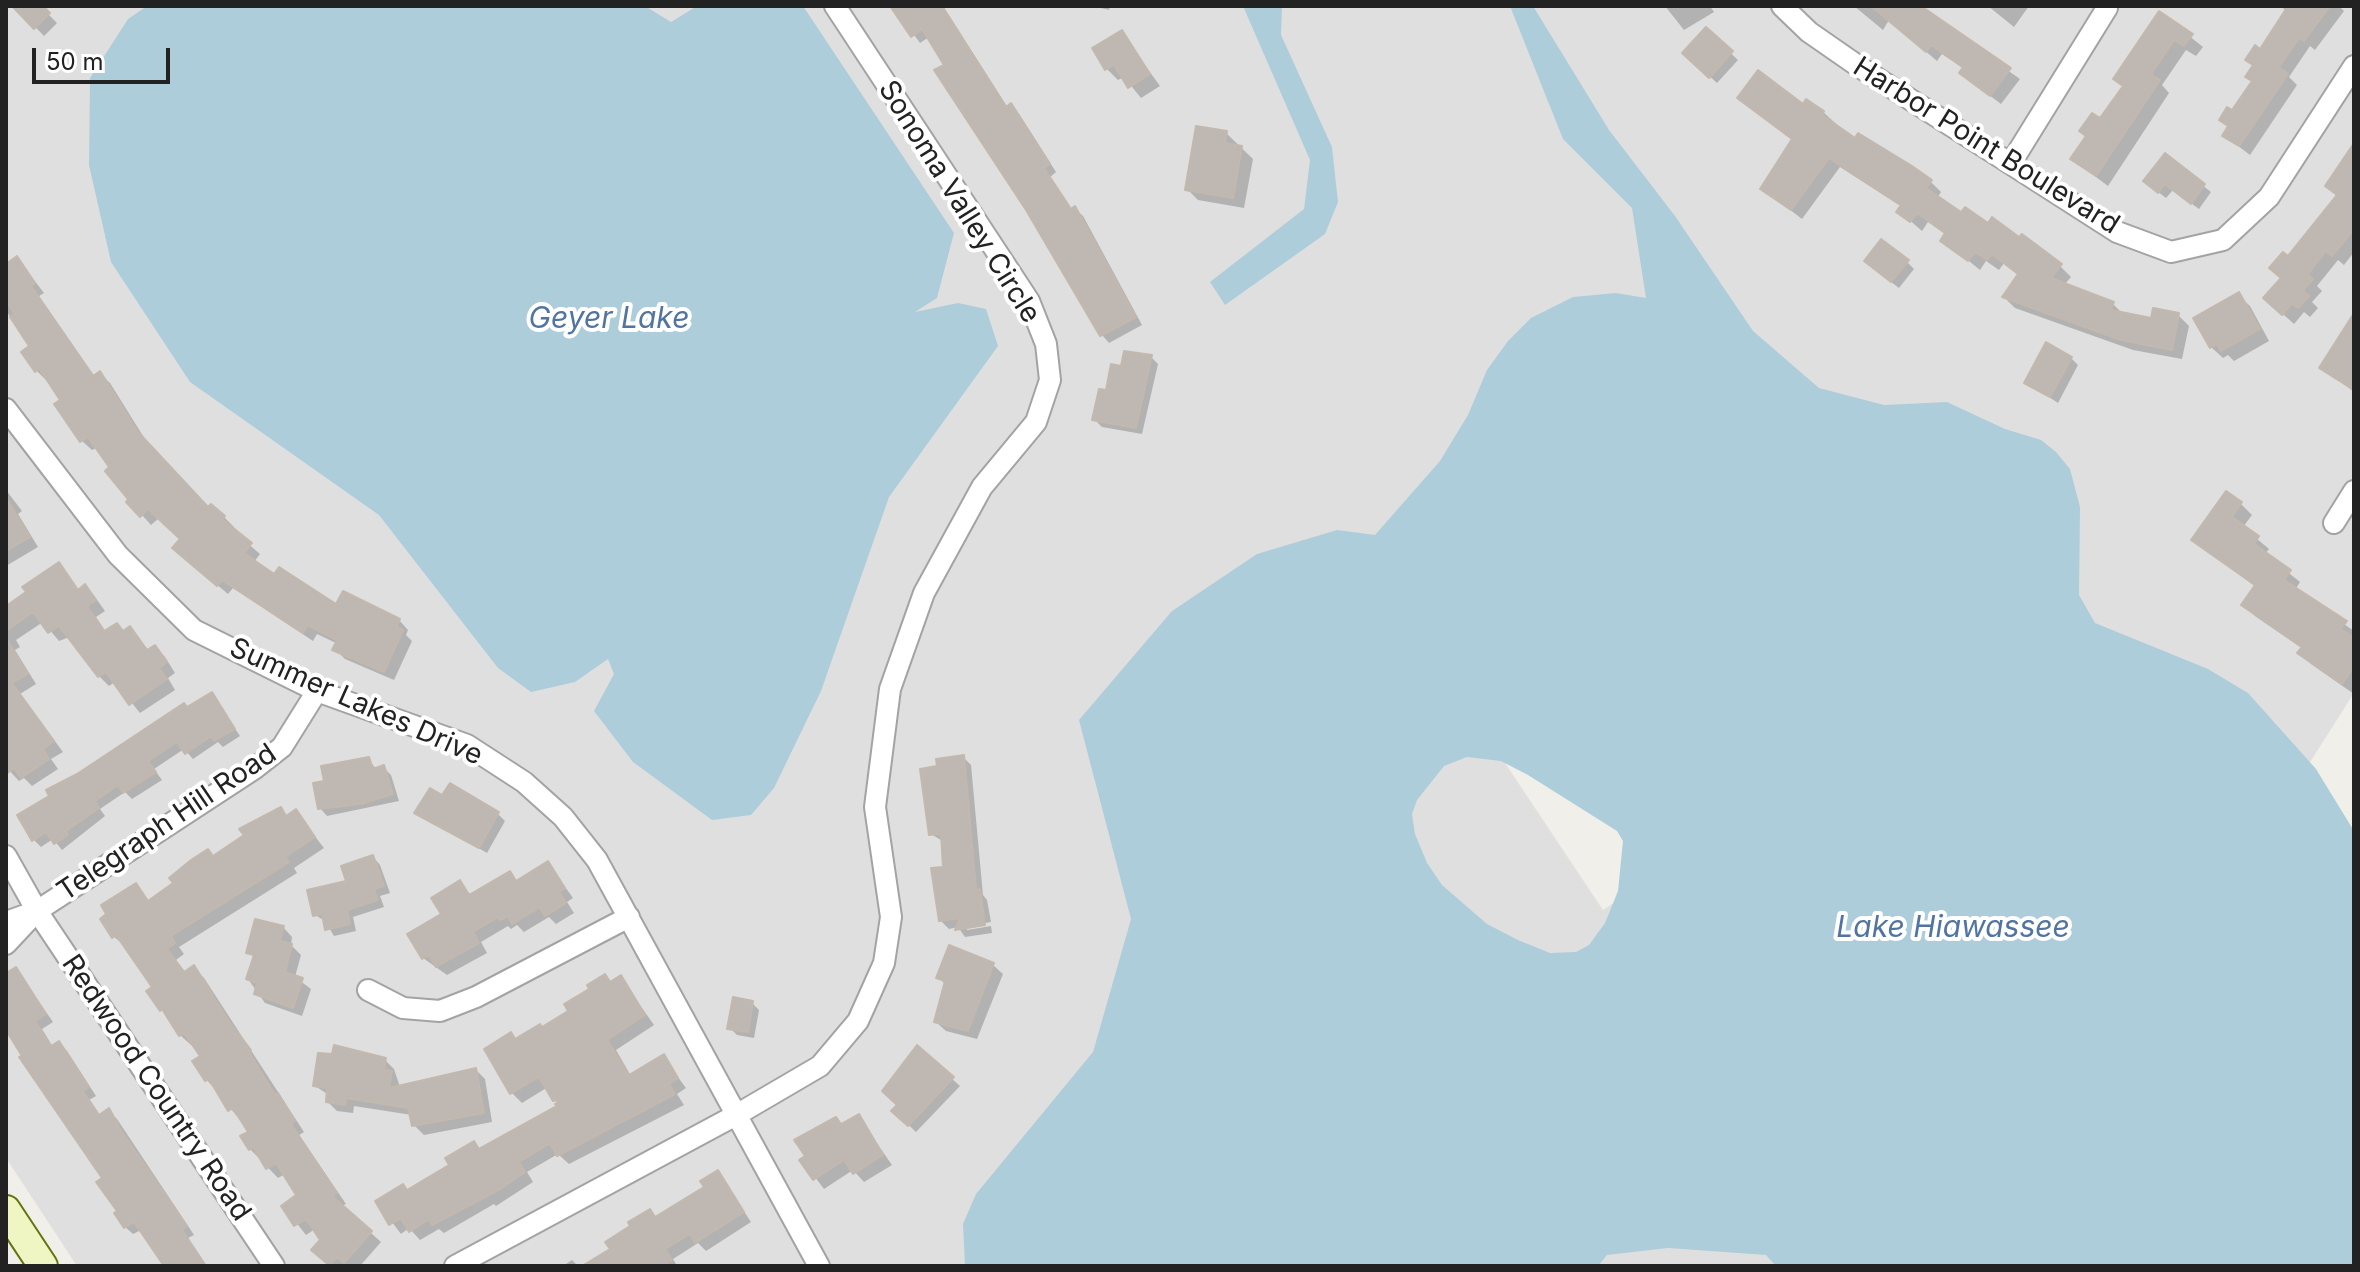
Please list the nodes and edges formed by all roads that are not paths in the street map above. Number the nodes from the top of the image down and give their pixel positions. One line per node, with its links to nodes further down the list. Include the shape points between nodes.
1 (835, 6): 16 (street, Sonoma Valley Circle, via 1029,301 1046,344 1050,380 1036,422 982,487 924,593 890,689 875,807 891,917 884,963 858,1021 820,1066)
2 (1782, 6): 5 (street, Harbor Point Boulevard, via 1809,32)
3 (2107, 8): 5 (street)
4 (2354, 66): 5 (street, Harbor Point Boulevard, via 2269,197 2223,240 2171,252 2117,232)
5 (2011, 163)
6 (6, 409): 9 (street, Summer Lakes Drive, via 118,555 194,630)
7 (2354, 491): 8 (street)
8 (2334, 523)
9 (317, 691): 11 (street, Telegraph Hill Road, via 282,747); 12 (street, Summer Lakes Drive, via 467,745 524,782 580,838)
10 (6, 856): 11 (street, Redwood Country Road)
11 (37, 911): 13 (street, Telegraph Hill Road); 14 (street, Telegraph Hill Road); 19 (street, Redwood Country Road)
12 (629, 917): 15 (street, via 440,1011 403,1008); 16 (street, Summer Lakes Drive)
13 (6, 922)
14 (6, 944)
15 (368, 990)
16 (738, 1114): 20 (street); 21 (street, Summer Lakes Drive)
17 (6, 1210): 18 (street)
18 (43, 1266)
19 (274, 1266)
20 (455, 1266)
21 (819, 1266)

